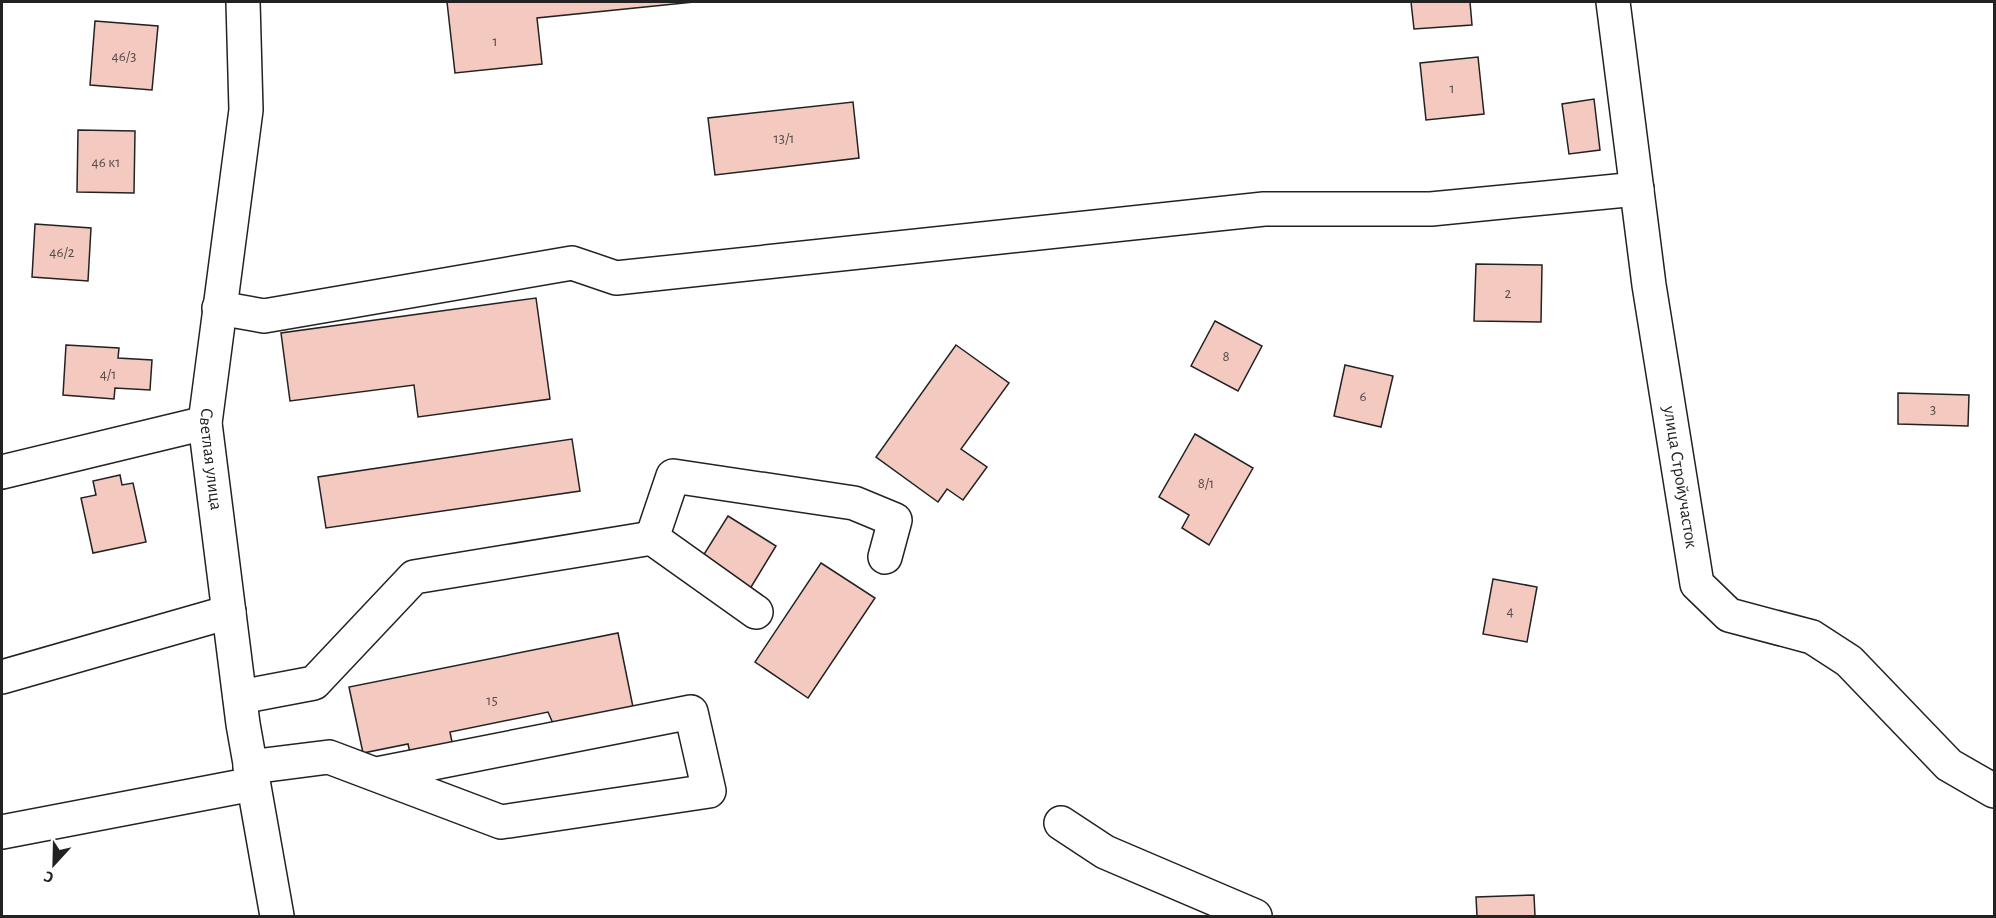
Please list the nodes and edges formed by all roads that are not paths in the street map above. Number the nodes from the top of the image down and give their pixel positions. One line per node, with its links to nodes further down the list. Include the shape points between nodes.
1 (243, 2): 4 (street, Светлая улица, via 246,110)
2 (1613, 2): 3 (street, улица Стройучасток)
3 (1637, 189): 4 (street, via 1431,209 1264,209 616,278 572,263 264,316); 15 (street, улица Стройучасток, via 1697,584 1729,615 1812,637 1849,661 1949,765)
4 (219, 308): 5 (street, Светлая улица)
5 (205, 423): 6 (street); 9 (street, Светлая улица)
6 (2, 472)
7 (652, 538): 8 (street, via 673,476 854,503 895,520); 10 (street); 12 (street, via 414,577 315,683)
8 (885, 557)
9 (229, 612): 11 (street); 12 (street, Светлая улица)
10 (756, 612)
11 (2, 677)
12 (240, 697): 14 (street, Светлая улица)
13 (377, 774): 13 (street, via 501,822 709,791 691,712); 14 (street, via 329,757)
14 (252, 775): 17 (street); 18 (street, Светлая улица)
15 (1995, 791)
16 (1061, 823): 19 (street, via 1105,852)
17 (2, 832)
18 (277, 916)
19 (1255, 916)

